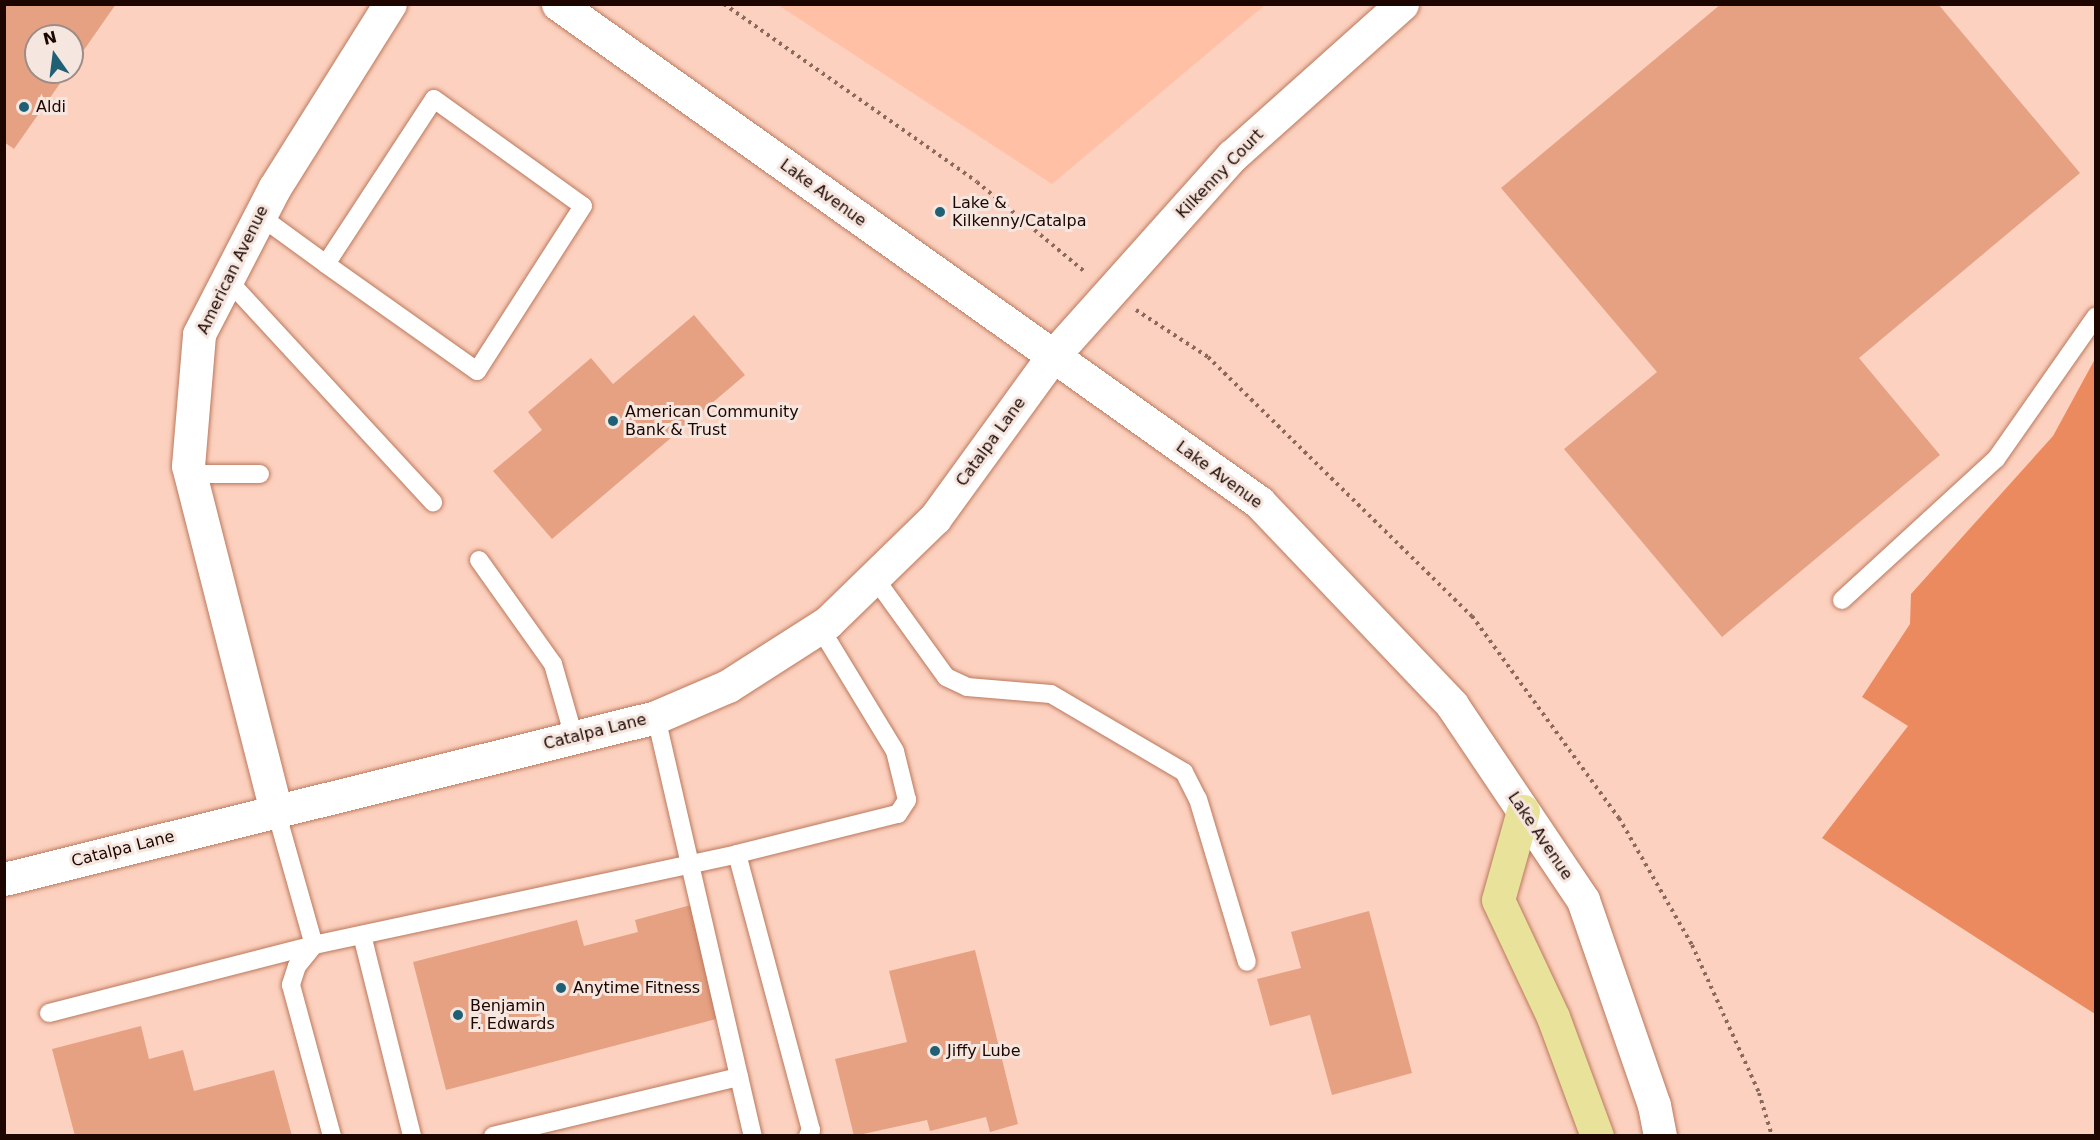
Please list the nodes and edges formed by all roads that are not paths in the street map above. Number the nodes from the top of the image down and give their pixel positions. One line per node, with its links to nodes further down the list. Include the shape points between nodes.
1 (390, 4): 4 (street, American Avenue, via 274,187)
2 (558, 4): 8 (street, Lake Avenue)
3 (1402, 4): 8 (street, Kilkenny Court, via 1232,156)
4 (260, 216): 5 (lane); 6 (street, American Avenue)
5 (327, 264): 5 (lane, via 434,99 583,206 477,371)
6 (227, 279): 9 (street, American Avenue, via 199,334); 11 (lane)
7 (2096, 316): 14 (lane, via 1996,459)
8 (1052, 357): 13 (street, Catalpa Lane, via 935,518); 19 (street, Lake Avenue, via 1259,502 1452,705)
9 (190, 474): 10 (lane); 18 (street, American Avenue)
10 (260, 474)
11 (433, 502)
12 (479, 561): 17 (lane, via 553,664)
13 (874, 577): 15 (street, Catalpa Lane); 25 (lane, via 946,677 967,687 1051,694 1184,772 1198,799)
14 (1842, 600)
15 (819, 626): 16 (street, Catalpa Lane, via 728,686); 20 (lane, via 895,751 907,800 898,814)
16 (656, 717): 17 (street, Catalpa Lane); 21 (lane)
17 (574, 737): 18 (street, Catalpa Lane)
18 (276, 811): 22 (street, Catalpa Lane); 24 (lane)
19 (1523, 811): 33 (main road, via 1498,900 1553,1017); 34 (street, Lake Avenue, via 1583,900 1654,1105)
20 (737, 854): 21 (lane); 32 (lane, via 811,1130)
21 (689, 864): 23 (lane); 27 (lane)
22 (4, 879)
23 (362, 935): 24 (lane); 29 (lane)
24 (314, 945): 26 (lane); 28 (lane, via 297,966 291,985)
25 (1247, 962)
26 (49, 1013)
27 (739, 1077): 30 (lane); 31 (lane)
28 (332, 1136)
29 (412, 1136)
30 (494, 1136)
31 (753, 1136)
32 (808, 1136)
33 (1597, 1136)
34 (1660, 1136)

